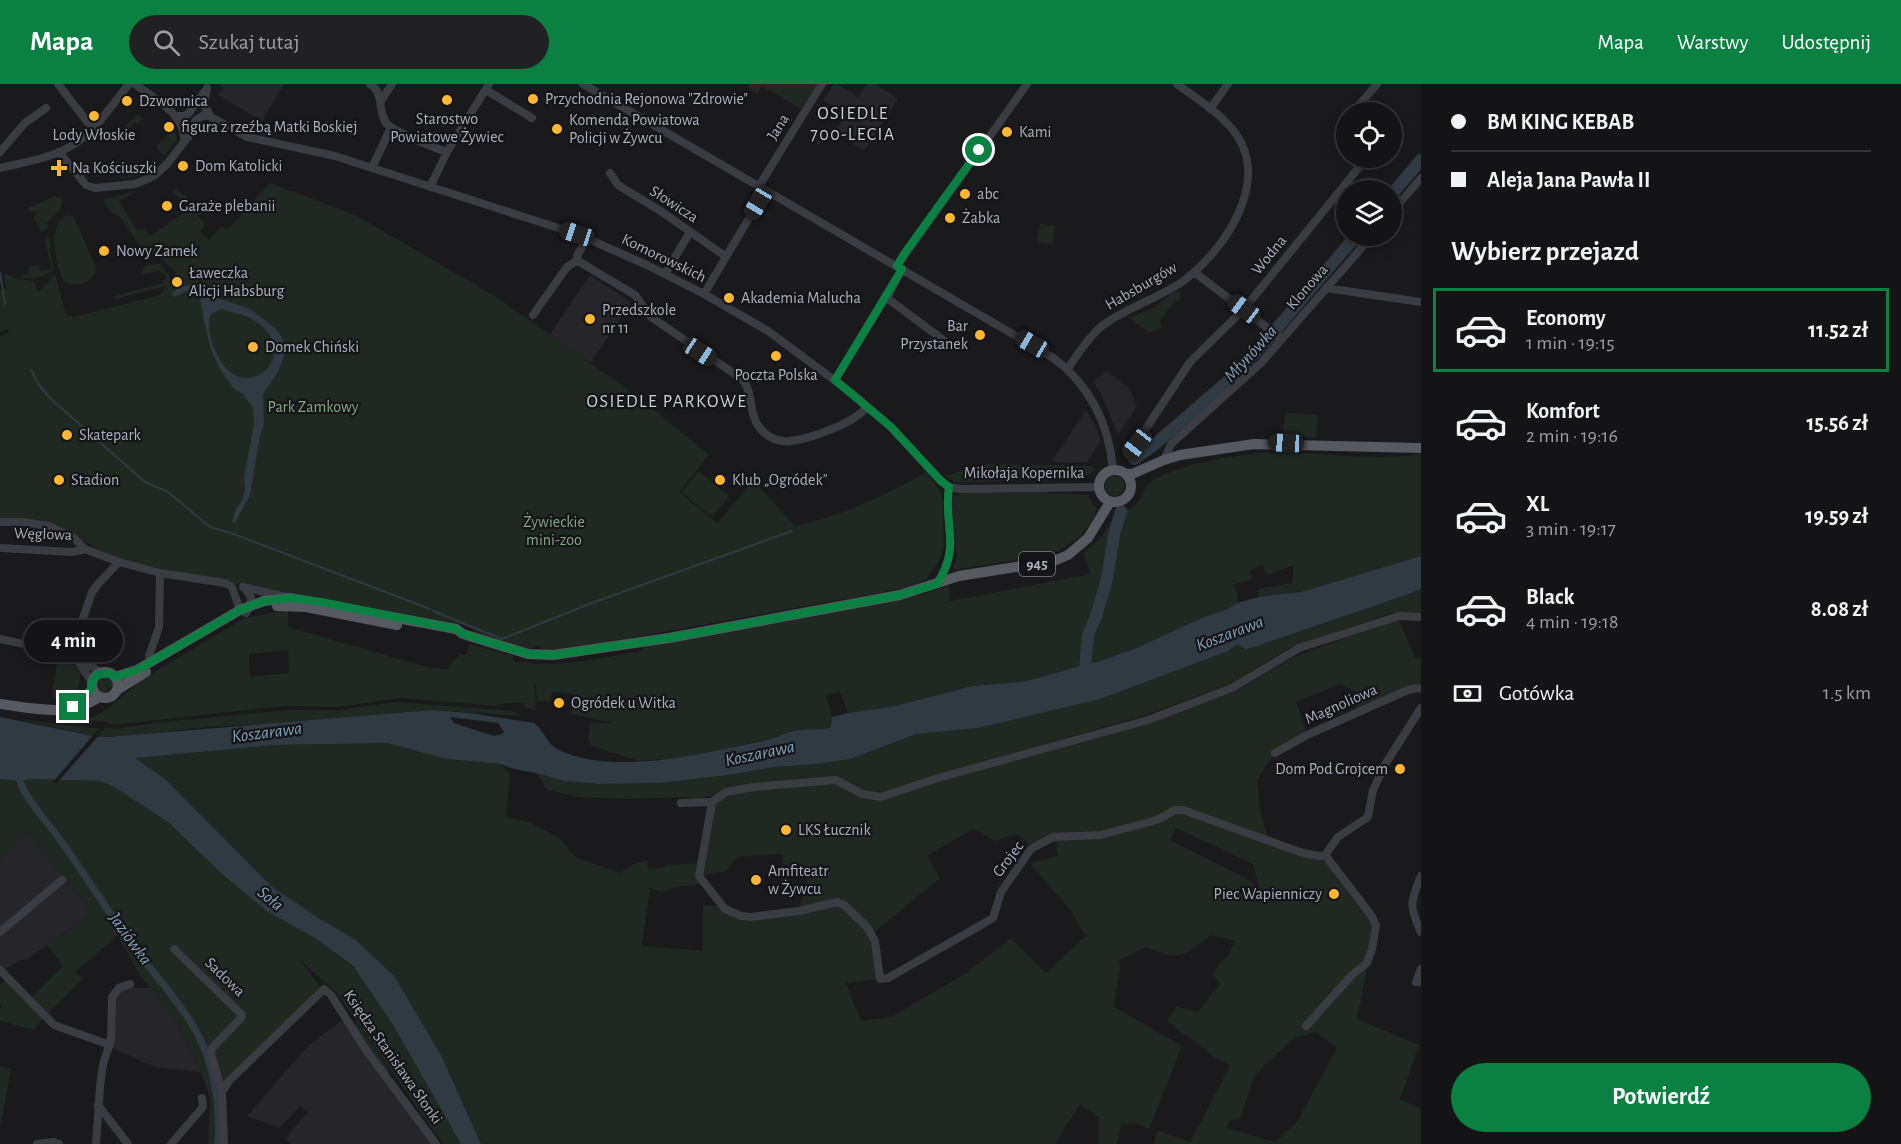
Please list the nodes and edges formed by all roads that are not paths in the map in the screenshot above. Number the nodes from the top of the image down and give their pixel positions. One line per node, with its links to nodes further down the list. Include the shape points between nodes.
1 (58, 84): 21 (street)
2 (129, 84): 21 (street)
3 (135, 84): 18 (street)
4 (370, 84): 14 (street)
5 (392, 84): 14 (street)
6 (583, 84): 32 (street)
7 (822, 84): 32 (street, Jana)
8 (1027, 84): 41 (street)
9 (1177, 84): 17 (street, Habsburgów)
10 (1228, 84): 17 (street)
11 (1377, 84): 15 (street)
12 (209, 86): 18 (street, via 189,113); 19 (street, via 204,105)
13 (488, 87): 20 (street); 26 (street)
14 (381, 101): 22 (street, via 382,115)
15 (1362, 102)
16 (46, 108): 24 (street, via 25,123)
17 (1210, 109): 42 (street, Habsburgów, via 1239,138 1248,181 1236,219)
18 (176, 116): 23 (street, via 184,129)
19 (211, 117): 23 (street, via 196,120); 28 (street, Komorowskich, via 253,140 335,156)
20 (532, 118)
21 (92, 128): 25 (street)
22 (391, 128): 26 (street); 28 (street)
23 (184, 141): 25 (street, via 167,164 147,180 107,188 86,186)
24 (0, 152)
25 (59, 152): 27 (street)
26 (447, 152): 33 (street)
27 (0, 168)
28 (372, 168): 33 (street, Komorowskich)
29 (1358, 168): 48 (street, Wodna)
30 (610, 173): 36 (street, Słowicza, via 623,189)
31 (1421, 178): 35 (street, via 1414,193)
32 (759, 186): 41 (street)
33 (430, 187): 37 (street, Komorowskich)
34 (758, 203): 39 (street)
35 (1402, 203)
36 (690, 232): 39 (street, Słowicza); 43 (street)
37 (586, 238): 40 (street); 43 (street, Komorowskich)
38 (1363, 246): 44 (street, Klonowa)
39 (725, 256): 45 (street)
40 (577, 260): 49 (street, via 567,267); 54 (street, via 635,296 661,325 742,379 749,391 755,421 774,440 799,441 843,425)
41 (899, 268): 46 (street); 52 (street)
42 (1194, 272): 48 (street); 52 (street, Habsburgów, via 1104,324)
43 (665, 274): 45 (street, Komorowskich)
44 (1326, 288): 47 (street); 50 (street, Klonowa)
45 (704, 294): 53 (street, Komorowskich, via 768,331)
46 (888, 294): 51 (street, via 891,302); 53 (street)
47 (1421, 302)
48 (1244, 309): 50 (street); 56 (street, Wodna, via 1190,362)
49 (533, 315)
50 (1276, 334): 58 (street, Klonowa, via 1238,386 1171,444)
51 (945, 342)
52 (1068, 368): 59 (street, via 1100,414)
53 (835, 380): 54 (street, Komorowskich)
54 (868, 406): 62 (street, Komorowskich)
55 (1421, 448): 57 (main road, 945, via 1269,442)
56 (1129, 454)
57 (1196, 454): 58 (main road, 945); 61 (main road, 945)
58 (1164, 460): 60 (main road, 945)
59 (1113, 470): 60 (main road); 63 (main road, via 1104,474)
60 (1126, 474): 61 (main road)
61 (1132, 486): 64 (main road, 945, via 1125,499)
62 (949, 487): 63 (street, Mikołaja Kopernika); 71 (street, via 951,544 947,567)
63 (1099, 487): 64 (main road)
64 (1110, 502): 71 (main road, 945, via 1088,538 1068,555 1054,561 959,576)
65 (0, 522): 67 (street, via 49,526)
66 (0, 548): 67 (street, Węglowa, via 73,552)
67 (85, 549): 68 (street)
68 (119, 562): 69 (street); 78 (street, via 92,592)
69 (159, 573): 70 (street); 79 (street, via 159,627)
70 (225, 583): 72 (street); 74 (street)
71 (937, 584): 76 (main road, 945, via 900,595 669,638 553,655 528,654)
72 (245, 588): 73 (street); 74 (street, via 251,597)
73 (290, 598): 74 (main road, 945, via 264,601); 76 (main road, 945, via 456,629)
74 (245, 609): 76 (main road, 945, via 289,605); 82 (main road, 945, via 137,670); 85 (main road, 945)
75 (1421, 617): 89 (street, via 1399,616 1299,648 1232,688 1148,720 881,797 862,794 836,780 754,787 726,792)
76 (463, 634)
77 (0, 639): 80 (street)
78 (75, 642)
79 (149, 656)
80 (76, 660): 81 (street); 83 (street, via 88,673)
81 (101, 673): 82 (main road); 83 (main road, 945, via 94,678)
82 (115, 677): 85 (main road)
83 (94, 689): 85 (main road, 945, via 107,699); 86 (main road, 945, via 88,703 54,711)
84 (1421, 689): 88 (street, Magnoliowa, via 1408,690)
85 (117, 690)
86 (0, 704)
87 (1421, 708): 91 (street, via 1386,763 1373,790 1368,817 1338,837)
88 (1275, 753)
89 (712, 802): 90 (street); 91 (street, Grojec, via 699,876 719,903 734,914 751,917 837,902 844,905 867,927 875,941 880,979 993,918 1001,892 1026,854 1053,837 1100,835 1183,810 1303,853)
90 (681, 803)
91 (1325, 855): 101 (street, via 1376,925 1367,963)
92 (1421, 876): 95 (street, via 1411,909)
93 (62, 880): 94 (street)
94 (0, 932)
95 (1421, 932)
96 (174, 949): 103 (street, Sadowa, via 242,1015 210,1053)
97 (1421, 969): 99 (street, via 1416,981)
98 (0, 970): 102 (street, via 54,1025)
99 (1421, 982)
100 (130, 984): 102 (street, via 119,988 112,997)
101 (1306, 1026)
102 (110, 1045): 105 (street, via 103,1064)
103 (222, 1092): 111 (street, Sadowa); 112 (street, Księdza Stanisława Słonki, via 324,989)
104 (202, 1098): 110 (street, via 203,1107)
105 (98, 1105): 108 (street); 109 (street)
106 (37, 1144): 107 (street)
107 (59, 1144)
108 (96, 1144)
109 (128, 1144)
110 (171, 1144)
111 (225, 1144)
112 (436, 1144)

